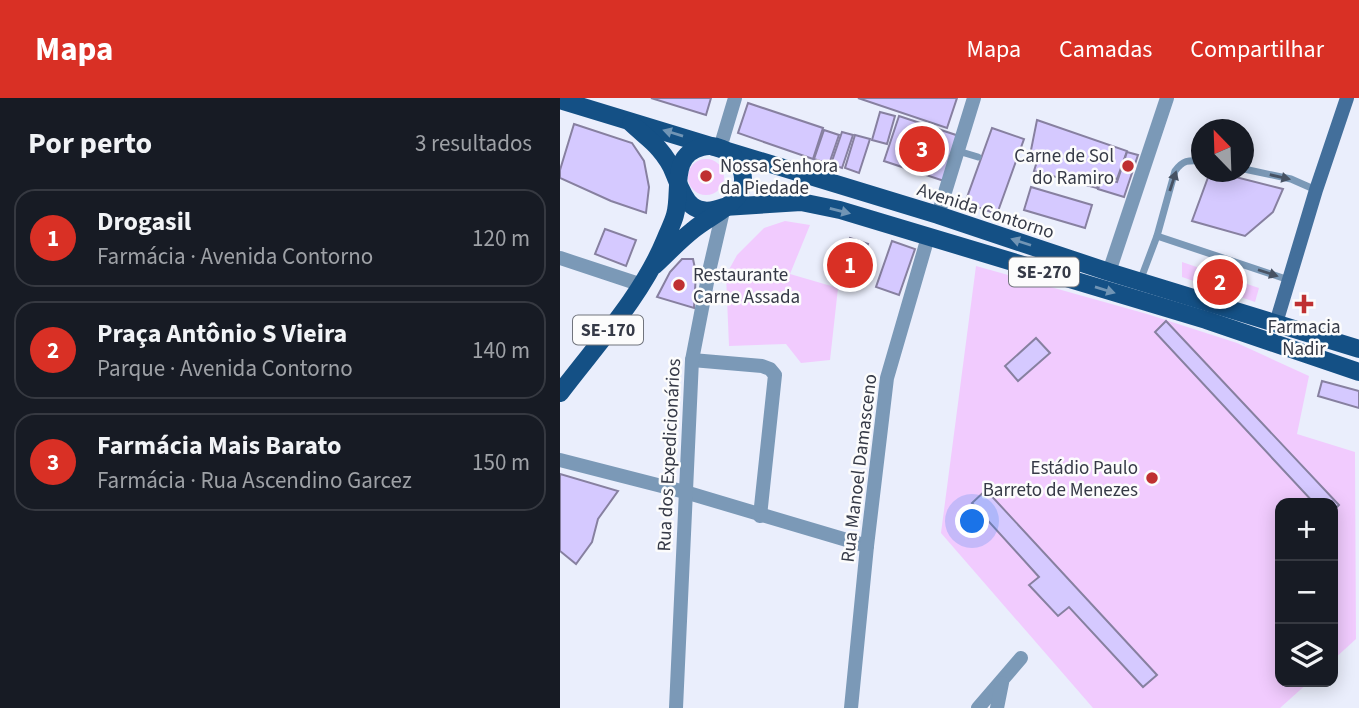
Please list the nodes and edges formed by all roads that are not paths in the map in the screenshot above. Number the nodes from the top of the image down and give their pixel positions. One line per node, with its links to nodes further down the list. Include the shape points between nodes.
1 (734, 98): 7 (street)
2 (974, 98): 8 (street)
3 (1167, 98): 20 (street)
4 (1347, 98): 13 (main road)
5 (560, 100): 6 (main road, Avenida Contorno / SE-270)
6 (625, 119): 7 (main road, Avenida Contorno / SE-270, one-way to 6); 12 (main road, via 657,146)
7 (720, 148): 12 (main road, via 700,147 684,159); 14 (main road, via 737,159 743,179 736,198); 15 (main road, Avenida Contorno / SE-270)
8 (958, 151): 9 (lane); 15 (street)
9 (978, 158)
10 (1191, 160): 16 (lane, one-way to 10, via 1175,171)
11 (1254, 171): 13 (lane, one-way to 13)
12 (678, 187): 14 (main road, via 693,206 705,210); 19 (main road, via 675,215)
13 (1316, 190): 21 (main road)
14 (724, 207): 17 (main road, SE-270, one-way to 17, via 801,202); 19 (main road); 26 (street, Rua dos Expedicionários)
15 (938, 215): 20 (main road, Avenida Contorno / SE-270, one-way to 15)
16 (1157, 236): 21 (lane, one-way to 21); 22 (lane)
17 (928, 237): 27 (main road, SE-270, one-way to 27, via 1206,320); 32 (street, Rua Manoel Damasceno, via 887,378)
18 (560, 258): 23 (street)
19 (654, 266): 23 (main road, SE-170)
20 (1109, 272): 22 (main road, Avenida Contorno / SE-270)
21 (1290, 280): 24 (main road)
22 (1139, 281): 24 (main road, Avenida Contorno / SE-270)
23 (642, 285): 28 (main road, SE-170)
24 (1276, 323): 25 (main road, Avenida Contorno / SE-270)
25 (1359, 349)
26 (692, 360): 30 (street, Rua dos Expedicionários); 31 (street, via 762,366 775,375)
27 (1359, 372)
28 (560, 393)
29 (560, 460): 30 (street)
30 (685, 492): 31 (street); 35 (street, Rua dos Expedicionários)
31 (760, 516): 32 (street)
32 (867, 546): 36 (street, Rua Manoel Damasceno)
33 (1021, 658): 34 (street)
34 (1002, 681): 37 (street); 38 (street)
35 (676, 708)
36 (852, 708)
37 (978, 708)
38 (997, 708)

